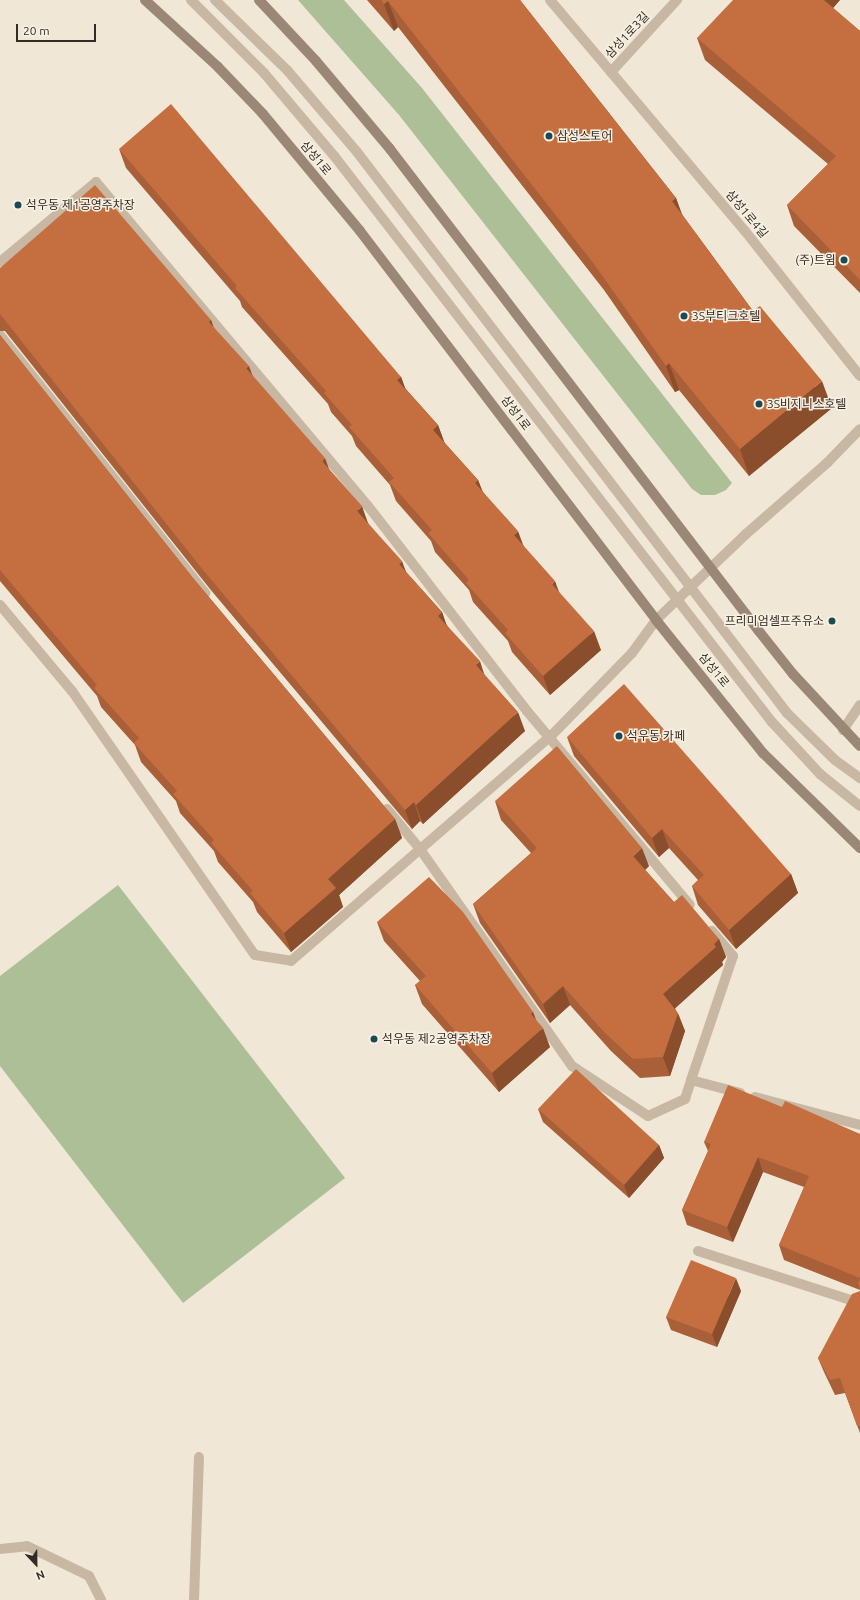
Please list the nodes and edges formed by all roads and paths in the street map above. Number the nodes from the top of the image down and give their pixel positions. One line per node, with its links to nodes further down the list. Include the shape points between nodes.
1 (145, 0): 17 (street, 삼성1로, via 218,67 264,114 355,225)
2 (191, 0): 15 (street, via 264,73 335,157)
3 (215, 0): 13 (street, via 287,70 357,152)
4 (259, 0): 12 (street, via 316,61 390,149)
5 (550, 0): 7 (street, 삼성1로3길)
6 (677, 0): 7 (street, 삼성1로3길)
7 (611, 72): 10 (street, 삼성1로4길, via 746,231)
8 (0, 262): 20 (street, via 96,182 368,506 527,712)
9 (0, 335): 14 (street)
10 (860, 376)
11 (860, 429): 12 (street, via 827,463)
12 (710, 568): 13 (street); 19 (street, via 793,674)
13 (690, 588): 15 (street); 22 (street, via 787,713 835,760)
14 (210, 599)
15 (678, 600): 17 (street); 24 (street, via 771,720 820,774)
16 (0, 605): 26 (street, via 72,691 255,955 291,961)
17 (656, 620): 20 (street, via 632,653); 25 (street, 삼성1로, via 763,752)
18 (860, 705): 19 (street)
19 (843, 730): 21 (street)
20 (550, 736): 26 (street); 27 (street, via 733,956)
21 (860, 746)
22 (860, 778)
23 (379, 800): 26 (street)
24 (860, 806)
25 (860, 848)
26 (420, 849): 27 (street, via 572,1066 648,1116 685,1099)
27 (691, 1080): 28 (street)
28 (860, 1125)
29 (698, 1251): 30 (street)
30 (860, 1303)
31 (199, 1457): 34 (street)
32 (0, 1549): 33 (street, via 27,1546 89,1576)
33 (101, 1600)
34 (194, 1600)

